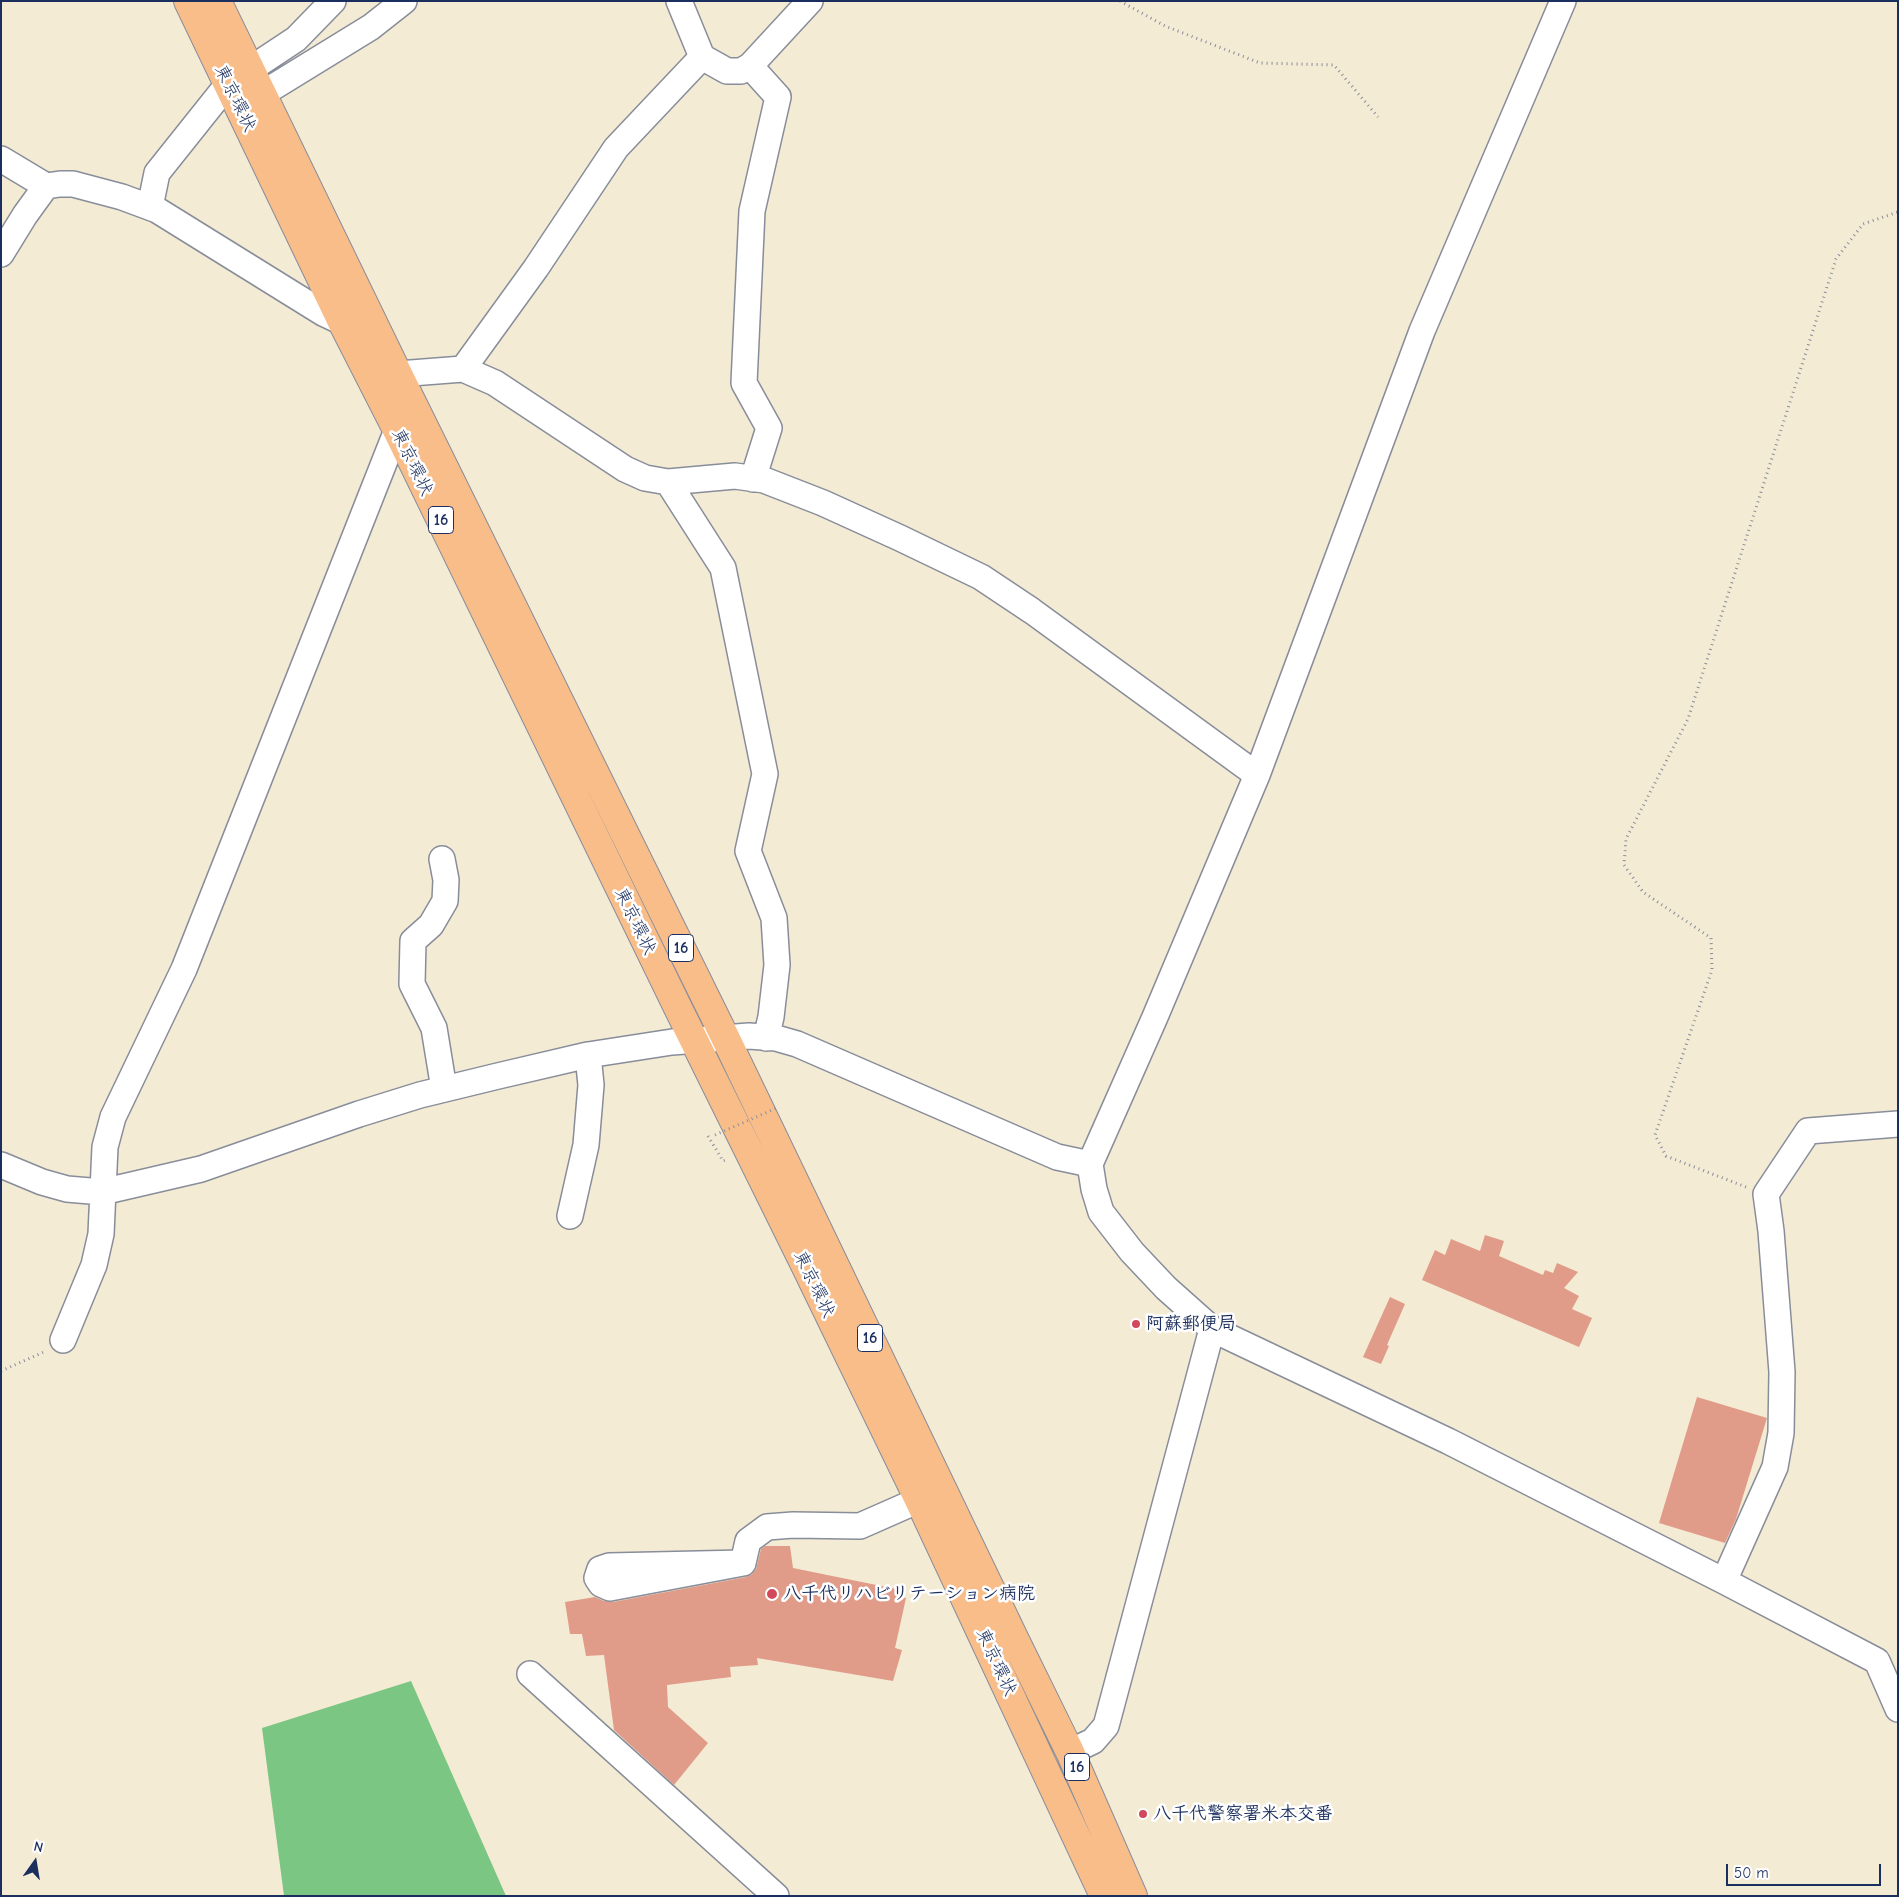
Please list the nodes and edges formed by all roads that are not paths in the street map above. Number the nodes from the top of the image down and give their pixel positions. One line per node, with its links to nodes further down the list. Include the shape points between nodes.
1 (188, 1): 10 (highway, 東京環状 / 16)
2 (217, 1): 10 (highway, 東京環状 / 16)
3 (333, 1): 10 (street)
4 (404, 1): 10 (street, via 371,27)
5 (679, 1): 8 (street)
6 (810, 1): 9 (street)
7 (1563, 1): 21 (street, via 1422,331)
8 (702, 57): 9 (street, via 727,71 741,71); 16 (street, via 616,148 536,268)
9 (750, 66): 19 (street, via 778,97 752,211 744,383 769,428)
10 (247, 83): 13 (street, via 157,173); 15 (highway, 東京環状 / 16); 17 (highway, 東京環状 / 16)
11 (1, 159): 12 (street)
12 (46, 186): 13 (street, via 73,184); 14 (street)
13 (150, 207): 15 (street)
14 (1, 254)
15 (342, 322): 18 (highway, 東京環状 / 16)
16 (463, 369): 17 (street); 20 (street, via 495,383 625,469 645,478)
17 (398, 374): 23 (highway, 東京環状 / 16)
18 (397, 430): 25 (highway, 東京環状 / 16); 31 (street, via 184,969 113,1117 106,1147)
19 (753, 479): 20 (street, via 735,476); 21 (street, via 823,502 981,577 1101,660)
20 (668, 482): 24 (street, via 723,568 765,774 748,851 774,918 776,965)
21 (1257, 775): 29 (street)
22 (442, 859): 27 (street, via 445,901 431,925 413,941 412,984 434,1028)
23 (725, 1037): 24 (street); 25 (street); 41 (highway, 東京環状 / 16)
24 (766, 1038): 29 (street, via 797,1044 1057,1157)
25 (693, 1039): 26 (street); 35 (highway, 東京環状 / 16)
26 (588, 1055): 27 (street); 32 (street, via 591,1086 586,1144)
27 (444, 1089): 31 (street, via 359,1114 201,1169)
28 (1898, 1124): 37 (street, via 1808,1131 1766,1194 1782,1372 1781,1433 1775,1467)
29 (1090, 1164): 33 (street, via 1101,1212 1166,1288)
30 (1, 1165): 31 (street, via 67,1189)
31 (102, 1192): 34 (street, via 101,1234 94,1265)
32 (570, 1216)
33 (1212, 1329): 37 (street); 41 (street, via 1106,1726 1093,1741)
34 (63, 1340)
35 (919, 1500): 36 (street, via 860,1526 767,1527 748,1541); 43 (highway, 東京環状 / 16)
36 (744, 1563)
37 (1724, 1580): 38 (street)
38 (1888, 1665): 40 (street)
39 (530, 1674): 42 (street)
40 (1898, 1709)
41 (1070, 1752): 44 (highway, 東京環状 / 16)
42 (776, 1896)
43 (1104, 1896)
44 (1133, 1896)

